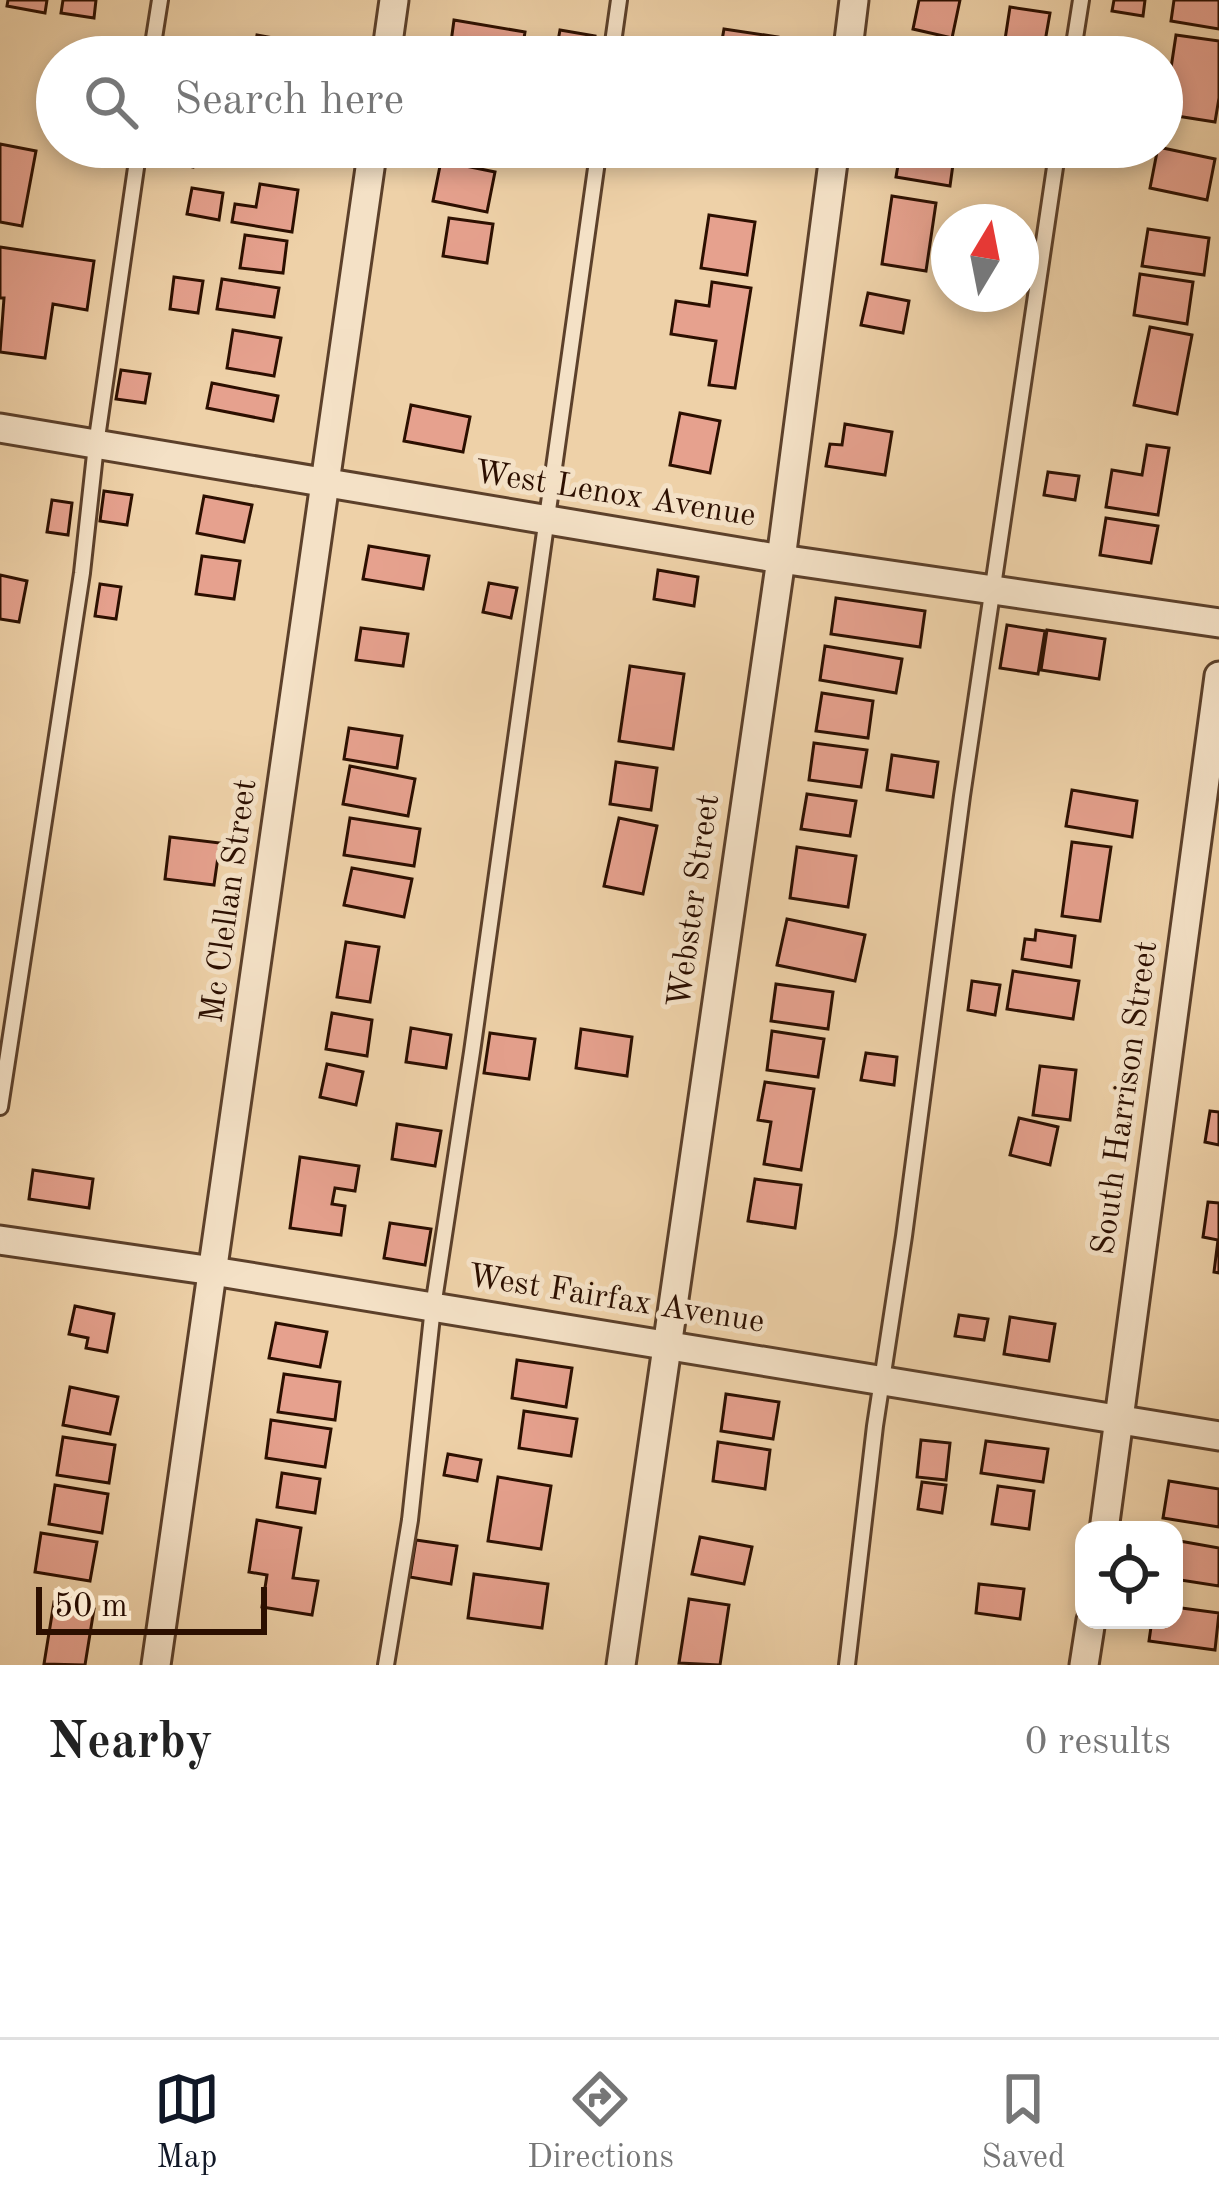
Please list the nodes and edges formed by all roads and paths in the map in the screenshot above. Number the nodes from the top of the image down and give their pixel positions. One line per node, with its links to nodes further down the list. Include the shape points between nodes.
1 (160, 0): 6 (lane)
2 (394, 0): 7 (street)
3 (620, 0): 8 (lane)
4 (854, 0): 9 (street)
5 (1081, 0): 10 (lane)
6 (155, 36)
7 (389, 36)
8 (614, 36)
9 (850, 36)
10 (1075, 36)
11 (136, 168): 17 (lane)
12 (370, 168): 18 (street, Mc Clellan Street)
13 (596, 168): 19 (lane)
14 (832, 168): 20 (street, Webster Street)
15 (1055, 168): 21 (lane)
16 (0, 428): 17 (street, West Lenox Avenue)
17 (96, 445): 18 (street, West Lenox Avenue); 24 (lane)
18 (326, 483): 19 (street, West Lenox Avenue); 26 (street, Mc Clellan Street)
19 (547, 520): 20 (street, West Lenox Avenue); 27 (lane)
20 (781, 559): 21 (street, West Lenox Avenue); 28 (street, Webster Street)
21 (994, 591): 22 (street, West Lenox Avenue); 29 (lane)
22 (1219, 623)
23 (1219, 676): 30 (street, South Harrison Street)
24 (0, 1107)
25 (0, 1240): 26 (street, West Fairfax Avenue)
26 (213, 1271): 27 (street, West Fairfax Avenue); 34 (street, Mc Clellan Street)
27 (434, 1307): 28 (street, West Fairfax Avenue); 35 (lane)
28 (667, 1345): 29 (street, West Fairfax Avenue); 36 (street, Webster Street)
29 (883, 1382): 30 (street, West Fairfax Avenue); 37 (lane)
30 (1119, 1421): 31 (street, West Fairfax Avenue); 32 (street, South Harrison Street)
31 (1219, 1436)
32 (1105, 1521)
33 (1090, 1629): 38 (street)
34 (156, 1665)
35 (386, 1665)
36 (621, 1665)
37 (847, 1665)
38 (1084, 1665)

